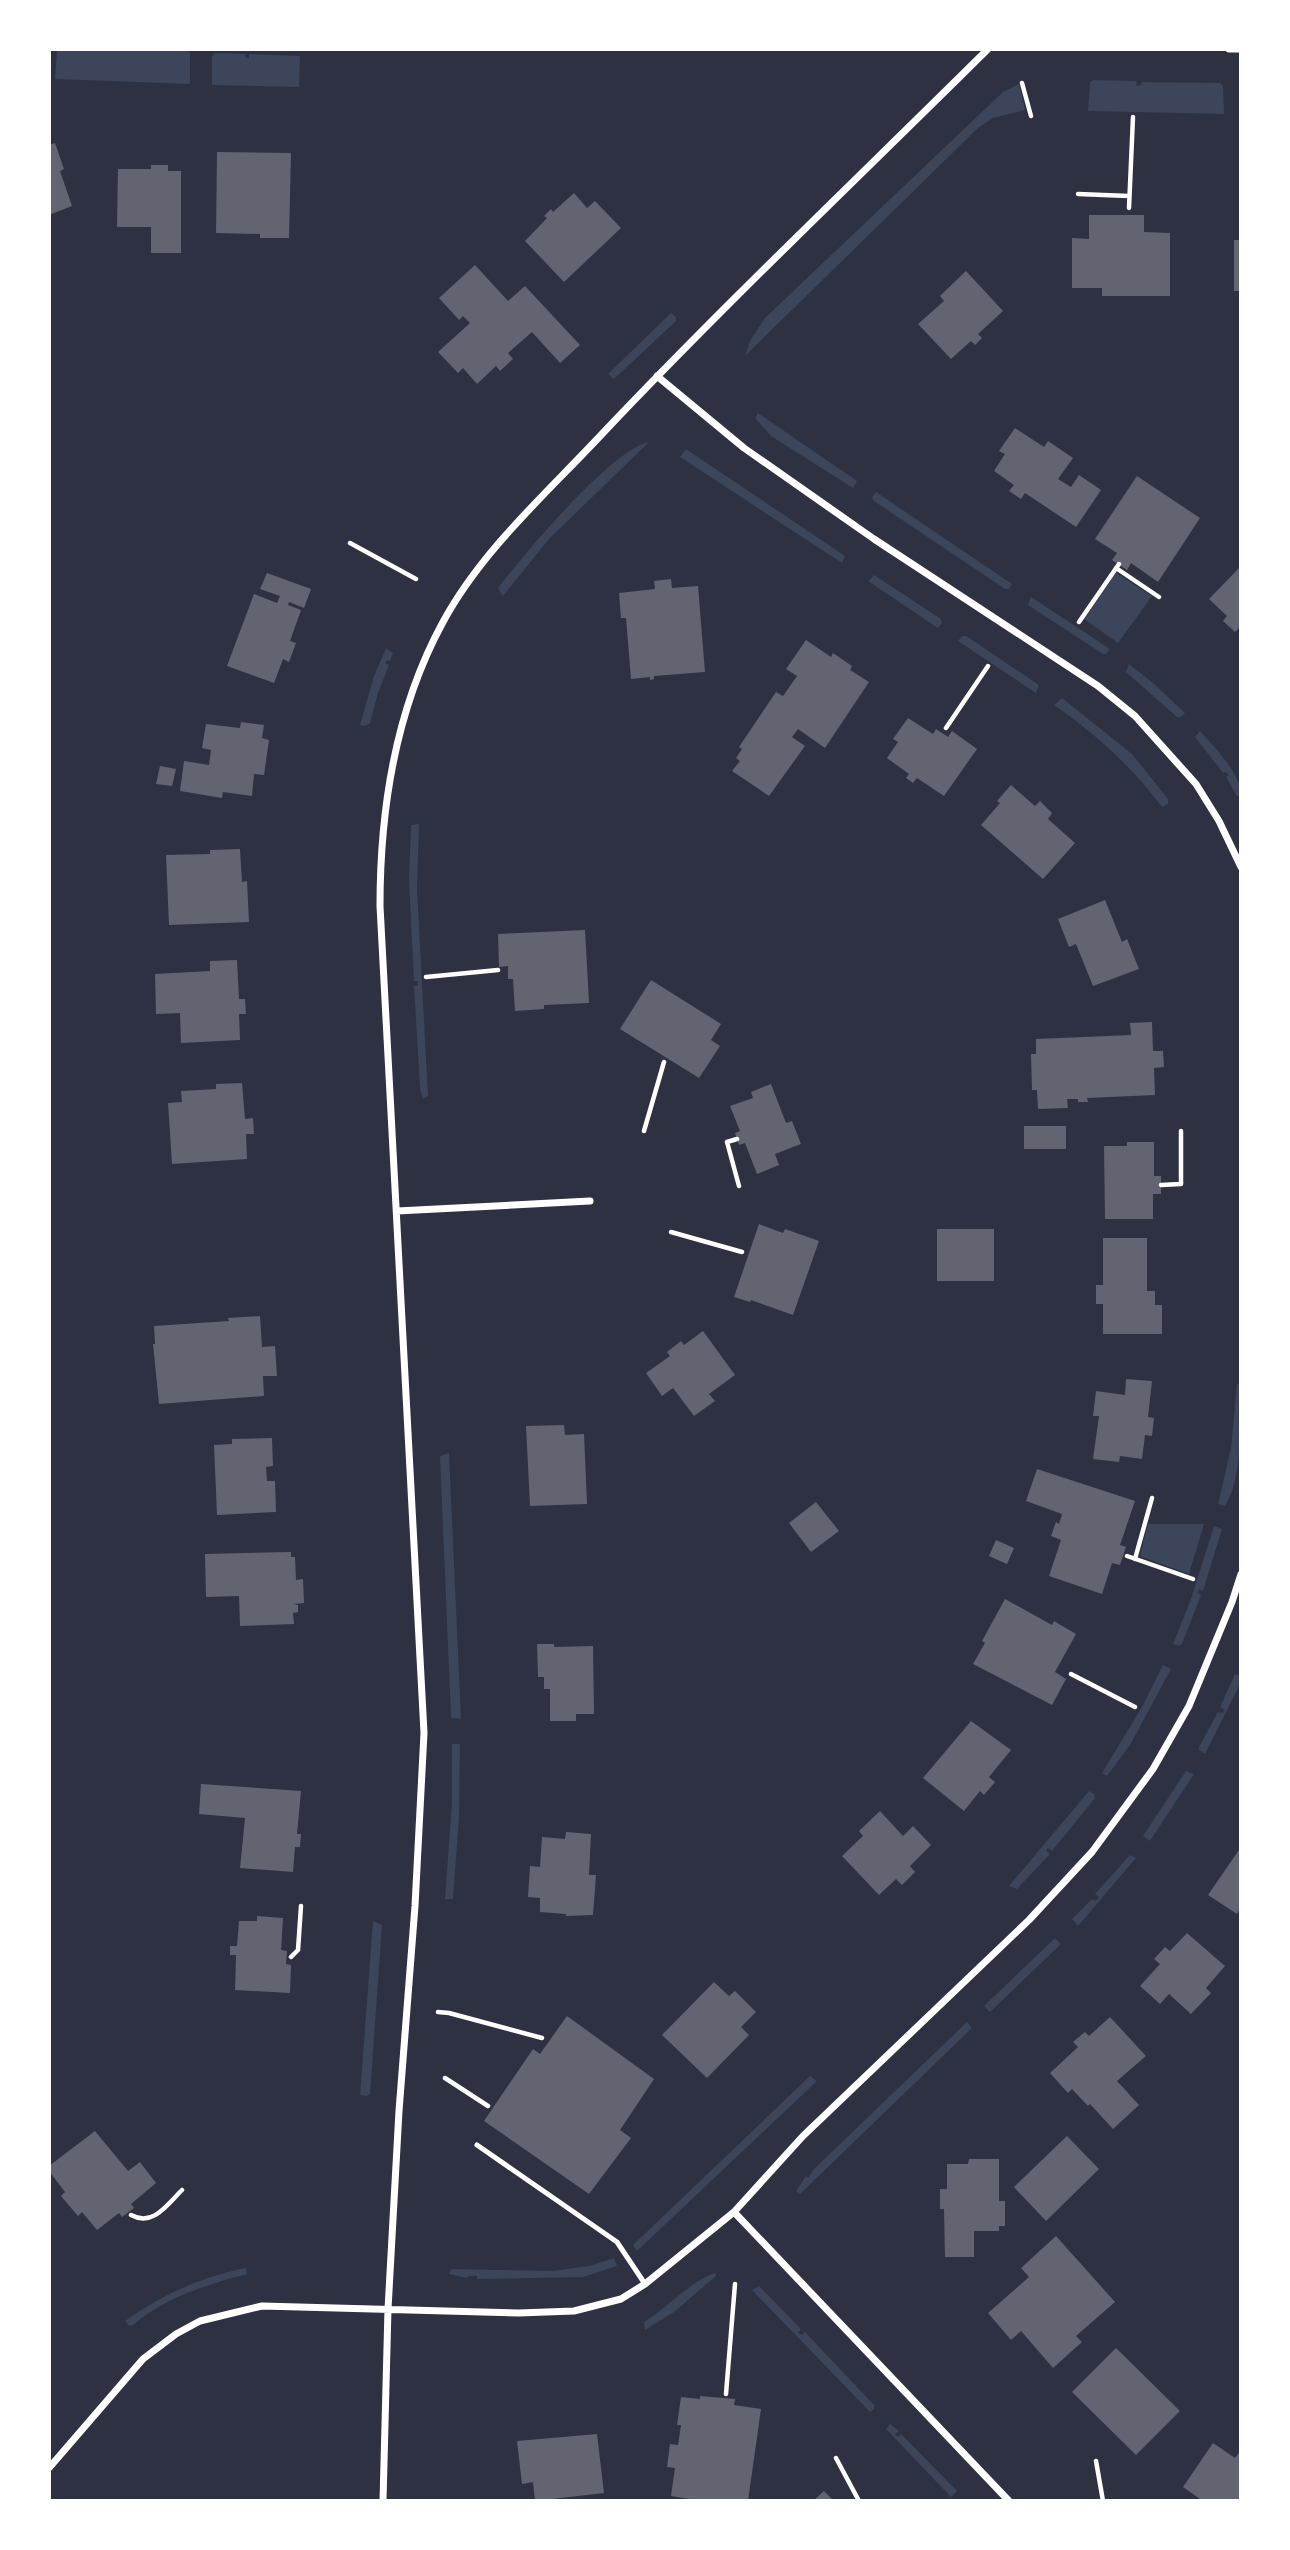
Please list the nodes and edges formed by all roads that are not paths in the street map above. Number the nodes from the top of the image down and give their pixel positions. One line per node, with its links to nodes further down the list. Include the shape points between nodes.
1 (988, 49): 4 (street)
2 (1229, 49): 3 (street)
3 (1241, 49)
4 (657, 376): 5 (street, via 744,449 1098,686 1135,716 1196,784); 7 (street, via 492,552 443,621 410,699 391,772 380,876)
5 (1241, 867)
6 (590, 1201): 7 (street)
7 (397, 1211): 12 (street, via 424,1733)
8 (1241, 1574): 10 (street, via 1189,1706 1153,1769 1092,1852 1036,1914 803,2136)
9 (477, 2145): 11 (lane, via 617,2242)
10 (734, 2212): 11 (street); 15 (street)
11 (645, 2284): 12 (street, via 621,2299 574,2311)
12 (388, 2309): 13 (street, via 261,2306 200,2321 143,2359); 14 (street)
13 (49, 2468)
14 (383, 2501)
15 (1009, 2501)

